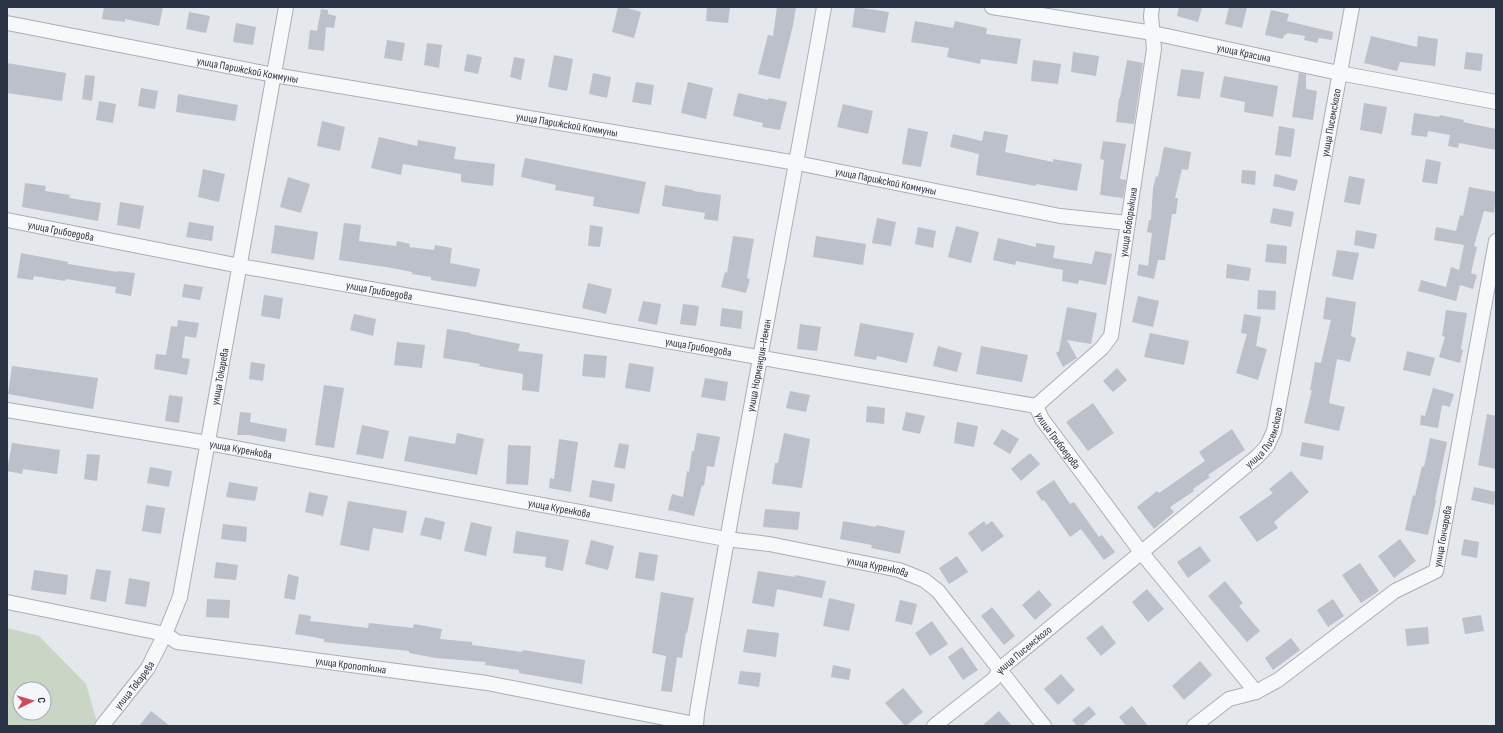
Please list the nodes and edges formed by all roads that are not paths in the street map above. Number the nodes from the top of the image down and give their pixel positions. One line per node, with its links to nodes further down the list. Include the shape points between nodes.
1 (286, 7): 9 (street, улица Токарева)
2 (824, 7): 11 (street, улица Нормандия-Неман)
3 (992, 7): 7 (street, улица Красина)
4 (1152, 7): 7 (street, улица Боборыкина, via 1150,16)
5 (1352, 7): 8 (street, улица Писемского)
6 (7, 23): 9 (street, улица Парижской Коммуны)
7 (1153, 33): 8 (street, улица Красина); 13 (street, улица Боборыкина, via 1154,49)
8 (1339, 73): 10 (street, улица Красина); 21 (street, улица Писемского, via 1274,431 1267,446 1258,456)
9 (274, 75): 11 (street, улица Парижской Коммуны); 15 (street, улица Токарева)
10 (1496, 102)
11 (797, 163): 13 (street, улица Парижской Коммуны, via 1060,216); 16 (street, улица Нормандия-Неман)
12 (7, 220): 15 (street, улица Грибоедова)
13 (1128, 223): 17 (street, улица Боборыкина, via 1111,336 1102,348)
14 (1496, 241): 25 (street, улица Гончарова, via 1436,571 1395,591 1278,680)
15 (240, 266): 16 (street, улица Грибоедова); 19 (street, улица Токарева)
16 (760, 357): 17 (street, улица Грибоедова); 20 (street, улица Нормандия-Неман)
17 (1036, 406): 21 (street, улица Грибоедова, via 1042,419)
18 (7, 410): 19 (street, улица Куренкова)
19 (208, 443): 20 (street, улица Куренкова); 23 (street, улица Токарева, via 180,597)
20 (726, 539): 24 (street, улица Куренкова, via 769,544 900,570 924,580 938,591); 26 (street, улица Нормандия-Неман)
21 (1141, 552): 24 (street, улица Писемского); 25 (street, улица Грибоедова)
22 (7, 602): 23 (street, улица Кропоткина)
23 (165, 634): 26 (street, улица Кропоткина, via 177,642 487,683); 27 (street, улица Токарева, via 148,668)
24 (1000, 669): 28 (street, улица Писемского, via 994,679); 29 (street, улица Куренкова)
25 (1256, 692): 30 (street, улица Гончарова, via 1229,699)
26 (696, 725)
27 (102, 726)
28 (934, 726)
29 (1044, 726)
30 (1194, 726)

